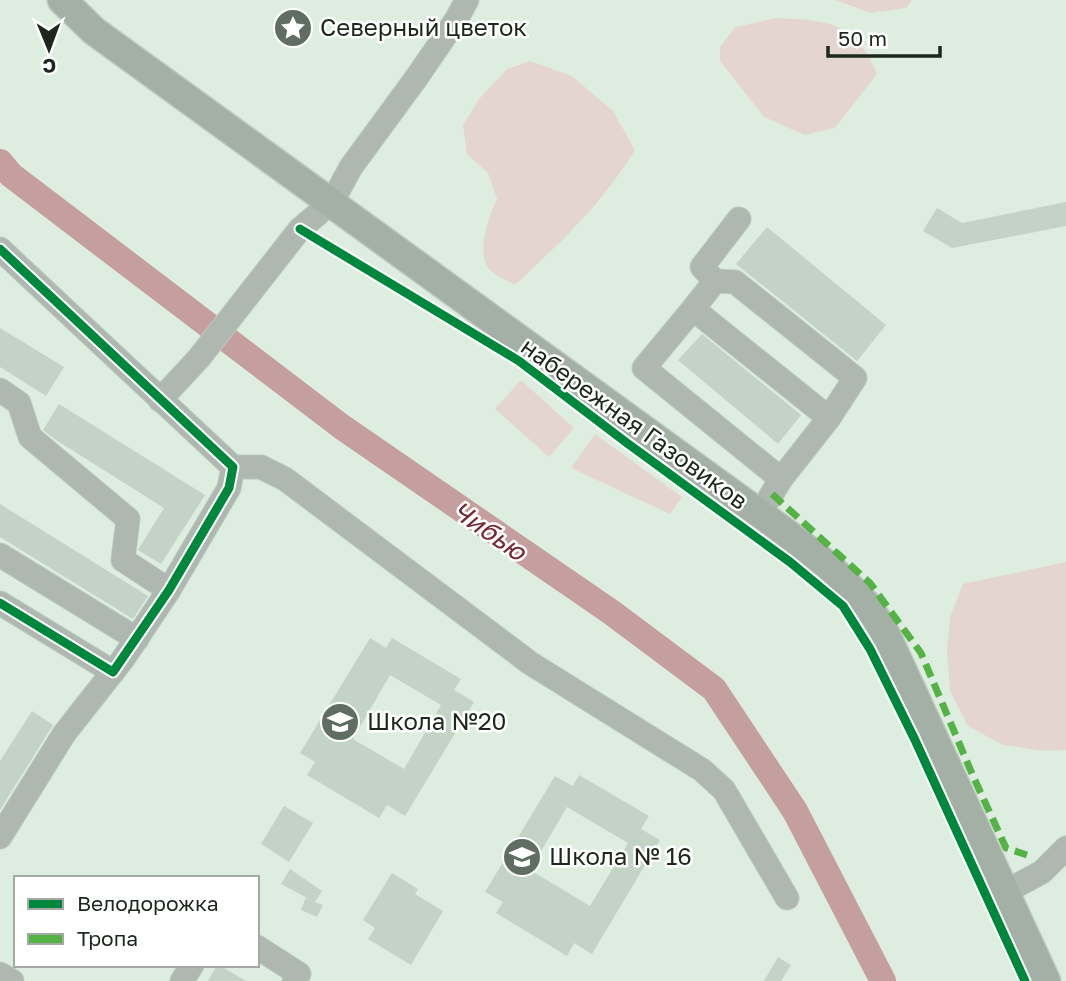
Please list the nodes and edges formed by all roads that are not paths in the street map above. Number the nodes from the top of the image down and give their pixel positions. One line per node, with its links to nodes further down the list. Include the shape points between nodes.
1 (62, 0): 3 (main road, набережная Газовиков, via 94,31)
2 (467, 0): 3 (street, via 351,167)
3 (332, 202): 9 (street, via 300,229 199,358); 13 (main road, набережная Газовиков)
4 (739, 219): 6 (street, via 702,267)
5 (0, 249): 9 (street)
6 (715, 281): 7 (street); 10 (street, via 735,282 855,378)
7 (693, 309): 10 (street); 12 (street, via 644,368)
8 (0, 390): 15 (street, via 19,403 30,437 128,519 123,560)
9 (160, 400): 11 (street)
10 (829, 418): 12 (street)
11 (233, 467): 15 (street, via 229,488); 22 (street, via 261,467 285,479 530,663 702,770 724,790)
12 (781, 479): 13 (street)
13 (759, 515): 21 (main road, набережная Газовиков, via 831,568 869,607)
14 (0, 555): 17 (street)
15 (169, 590): 17 (street)
16 (0, 603): 18 (street)
17 (136, 639): 18 (street)
18 (113, 672): 19 (street, via 64,734)
19 (0, 837)
20 (1066, 848): 21 (street, via 1042,872)
21 (1005, 892): 27 (main road, набережная Газовиков)
22 (787, 898)
23 (259, 948): 26 (street, via 299,974)
24 (0, 974): 25 (street)
25 (12, 981)
26 (295, 981)
27 (1046, 981)

